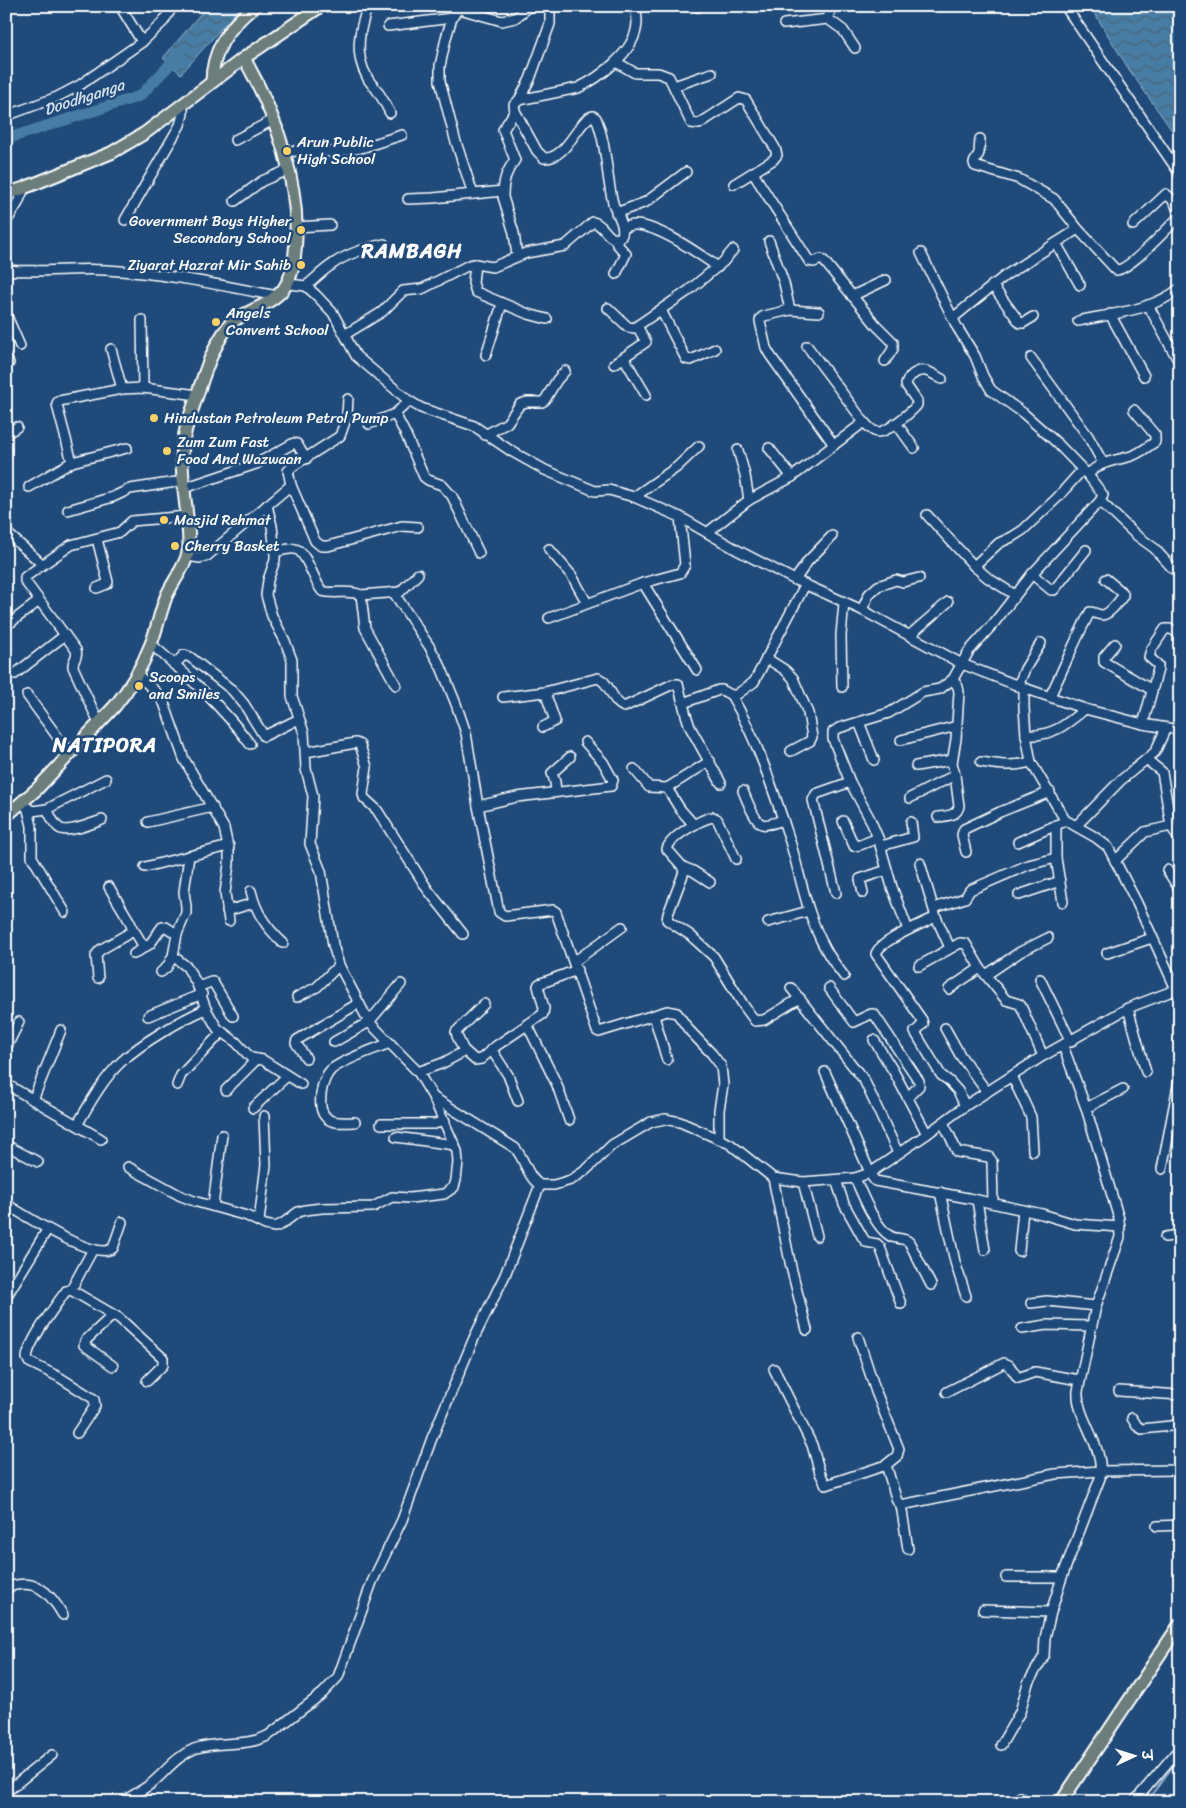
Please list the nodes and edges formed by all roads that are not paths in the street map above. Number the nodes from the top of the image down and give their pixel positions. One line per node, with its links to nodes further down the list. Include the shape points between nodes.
1 (120, 6): 16 (street)
2 (173, 6): 16 (street, via 163,22)
3 (255, 6): 21 (main road, via 224,37 212,67)
4 (322, 6): 18 (main road)
5 (368, 6): 26 (street, via 359,37 361,64)
6 (530, 6): 11 (street, via 508,20 495,20)
7 (550, 6): 23 (street, via 550,24)
8 (635, 6): 19 (street, via 636,32)
9 (831, 6): 13 (street)
10 (1065, 6): 36 (street)
11 (453, 8): 12 (street)
12 (452, 18): 15 (street); 41 (street, via 441,60 440,82)
13 (828, 19): 14 (street); 17 (street, via 842,30)
14 (784, 24)
15 (388, 26)
16 (142, 42): 27 (street, via 69,91)
17 (855, 48)
18 (244, 58): 21 (main road); 28 (main road)
19 (616, 62): 22 (street, via 635,73 662,74 669,77); 23 (street, via 578,88)
20 (712, 73): 22 (street)
21 (212, 82): 24 (main road)
22 (674, 86): 35 (street, via 686,114 695,124 739,98 746,100 777,152 773,160)
23 (519, 100): 25 (street, via 514,105)
24 (183, 104): 38 (main road, via 111,153); 46 (street, via 180,125)
25 (515, 112): 39 (street, via 503,130 515,160 507,170); 45 (street, via 544,158 556,154 572,140 589,117 596,118)
26 (390, 113)
27 (6, 116)
28 (273, 120): 31 (street); 32 (main road)
29 (402, 134): 32 (street, via 361,148 336,152)
30 (980, 138): 52 (street, via 975,166 1019,179 1051,197)
31 (235, 140)
32 (284, 151): 33 (main road)
33 (288, 170): 44 (street, via 262,180); 50 (main road)
34 (686, 172): 45 (street, via 646,202)
35 (753, 173): 37 (street); 71 (street, via 809,261 824,260)
36 (1180, 174)
37 (734, 184)
38 (24, 188): 40 (main road); 47 (street)
39 (503, 191): 41 (street); 59 (street)
40 (6, 194)
41 (473, 194): 42 (street)
42 (408, 199)
43 (1177, 200): 49 (street, via 1166,194); 52 (street, via 1178,219 1119,270)
44 (235, 201)
45 (616, 213): 51 (street)
46 (125, 220)
47 (6, 222)
48 (330, 225): 50 (street)
49 (1133, 225)
50 (296, 227): 65 (main road, via 296,251)
51 (623, 228): 53 (street, via 623,235); 61 (street, via 633,225 647,228 671,238)
52 (1078, 229): 55 (street)
53 (615, 239): 59 (street, via 593,222 565,246); 63 (street, via 626,254)
54 (769, 241): 76 (street)
55 (1056, 243): 67 (street); 68 (street)
56 (384, 244): 66 (street, via 339,260)
57 (733, 250): 61 (street)
58 (921, 253): 80 (street)
59 (518, 256): 60 (street, via 492,267)
60 (475, 264): 72 (street, via 473,284 476,292); 86 (street, via 422,289 405,290 382,312)
61 (718, 266): 75 (street)
62 (6, 270): 70 (street, via 107,270 175,276)
63 (616, 274)
64 (886, 280): 71 (street)
65 (288, 284): 66 (street); 70 (main road)
66 (306, 286): 86 (street, via 329,308)
67 (992, 286): 80 (street); 81 (street, via 1020,323)
68 (1080, 286)
69 (1180, 288): 73 (street, via 1165,299)
70 (277, 296): 102 (main road, via 236,318 228,327 213,353)
71 (852, 296): 94 (street, via 893,342 893,350)
72 (502, 304): 82 (street); 91 (street)
73 (1148, 305): 79 (street); 95 (street)
74 (608, 308): 85 (street, via 628,327)
75 (661, 310): 85 (street); 90 (street, via 686,359 691,360)
76 (790, 310): 77 (street); 114 (street, via 761,318 766,348)
77 (819, 312)
78 (6, 314): 87 (street)
79 (1110, 314): 84 (street); 98 (street)
80 (954, 317): 123 (street, via 992,390 1035,423)
81 (1033, 317)
82 (547, 319)
83 (142, 320): 100 (street)
84 (1078, 321)
85 (637, 326): 92 (street, via 646,342)
86 (346, 334): 105 (street, via 356,356)
87 (20, 346)
88 (807, 346): 108 (street)
89 (112, 348): 101 (street)
90 (715, 349)
91 (486, 355)
92 (624, 358): 96 (street); 103 (street)
93 (1031, 358): 122 (street, via 1088,436)
94 (885, 361)
95 (1179, 362)
96 (614, 364)
97 (565, 372): 113 (street, via 545,400 520,404 507,423)
98 (1144, 376)
99 (942, 380): 109 (street, via 923,370 910,376 906,385 917,406)
100 (143, 388): 101 (street); 102 (street)
101 (122, 389): 121 (street, via 58,402)
102 (198, 395): 125 (main road, via 187,424 182,455)
103 (646, 395)
104 (348, 399): 120 (street, via 347,416 340,436)
105 (409, 401): 107 (street); 113 (street, via 420,408 474,426)
106 (1134, 410): 122 (street, via 1155,435 1155,442 1136,454)
107 (394, 414): 110 (street); 144 (street, via 421,472 428,480 446,488 452,496)
108 (864, 422): 109 (street, via 880,433); 114 (street)
109 (896, 423): 118 (street)
110 (369, 424)
111 (17, 427): 112 (street)
112 (6, 434)
113 (485, 434): 128 (street, via 545,470 577,484 595,491 609,490)
114 (834, 445): 124 (street)
115 (699, 446): 128 (street, via 677,467)
116 (127, 448): 121 (street)
117 (768, 448): 124 (street)
118 (914, 448)
119 (738, 450): 129 (street)
120 (306, 459): 125 (street, via 294,443 256,464); 126 (street, via 288,471)
121 (72, 462): 127 (street)
122 (1104, 464): 123 (street)
123 (1085, 472): 130 (street, via 1102,492); 147 (street, via 1023,530 998,543)
124 (792, 477): 129 (street)
125 (183, 484): 132 (street, via 130,489); 134 (main road)
126 (291, 485): 131 (street); 136 (street, via 311,534 321,546 402,526)
127 (29, 488)
128 (634, 497): 135 (street)
129 (748, 500): 137 (street)
130 (1100, 501): 148 (street, via 1174,569); 150 (street)
131 (267, 506): 143 (street); 145 (street, via 207,556)
132 (68, 510)
133 (927, 515): 147 (street)
134 (187, 516): 140 (street, via 134,520 120,532); 145 (main road, via 190,544)
135 (680, 517): 137 (street); 154 (street, via 685,568 680,573)
136 (418, 528)
137 (708, 532): 153 (street)
138 (8, 536): 146 (street)
139 (832, 536): 153 (street)
140 (97, 539): 146 (street, via 71,545); 156 (street, via 108,582)
141 (549, 549): 162 (street, via 572,576)
142 (1086, 550): 150 (street, via 1054,590)
143 (275, 552): 158 (street, via 299,550 322,591); 191 (street, via 266,595 292,660 292,696)
144 (479, 553)
145 (187, 556): 171 (main road, via 166,598)
146 (42, 564): 160 (street, via 24,578)
147 (974, 566): 159 (street)
148 (1180, 567)
149 (418, 574): 157 (street, via 404,589)
150 (1032, 574): 159 (street)
151 (919, 578): 164 (street, via 878,586 869,594)
152 (1106, 579): 187 (street, via 1123,596 1105,614 1090,612)
153 (795, 580): 155 (street)
154 (643, 583): 162 (street); 176 (street)
155 (805, 585): 163 (street); 173 (street)
156 (97, 588)
157 (394, 593): 158 (street); 225 (street, via 429,646 451,690 466,733)
158 (361, 595): 180 (street, via 365,628)
159 (1015, 595): 174 (street)
160 (39, 601): 166 (street); 168 (street)
161 (948, 602): 169 (street)
162 (587, 603): 165 (street)
163 (844, 603): 164 (street); 181 (street)
164 (862, 610): 169 (street)
165 (549, 618)
166 (6, 626)
167 (1180, 634): 183 (street, via 1170,628 1165,629 1151,650 1150,657 1158,665)
168 (65, 635): 177 (street); 193 (street, via 76,650 73,666)
169 (910, 635): 174 (street)
170 (1041, 643): 182 (street, via 1025,669)
171 (151, 644): 175 (street); 178 (main road)
172 (1115, 644): 183 (street, via 1104,657 1104,662)
173 (766, 658): 185 (street, via 754,682); 203 (street, via 793,678 808,713 812,737)
174 (962, 664): 179 (street); 182 (street)
175 (174, 665): 191 (street, via 184,655 190,656 238,697 264,736); 202 (street, via 198,685)
176 (697, 670)
177 (15, 674)
178 (137, 674): 193 (main road, via 126,693); 226 (street, via 164,703 184,759)
179 (953, 679): 192 (street, via 940,689 923,692 889,713); 195 (street, via 959,689)
180 (396, 685)
181 (842, 687)
182 (1021, 687): 187 (street); 199 (street)
183 (1152, 690): 194 (street)
184 (545, 692): 188 (street); 189 (street, via 598,678 624,706 676,684 680,687); 196 (street, via 555,721)
185 (731, 695): 189 (street, via 719,690); 231 (street, via 759,754)
186 (27, 696): 205 (street)
187 (1050, 696): 190 (street)
188 (503, 697)
189 (683, 703): 210 (street, via 690,727)
190 (1085, 709): 194 (street); 199 (street, via 1050,733)
191 (299, 719): 204 (street)
192 (859, 722): 207 (street); 217 (street, via 835,730 833,735)
193 (99, 723): 205 (main road)
194 (1143, 724): 197 (street)
195 (957, 726): 200 (street); 208 (street)
196 (543, 727)
197 (1166, 728): 198 (street); 209 (street, via 1155,752)
198 (1180, 730)
199 (1026, 735): 212 (street)
200 (901, 740)
201 (585, 742): 220 (street, via 603,762 612,784)
202 (250, 744)
203 (790, 751)
204 (306, 752): 274 (street, via 356,743 360,746 367,767 364,798 381,815 410,865); 283 (street, via 312,796 310,844 321,871)
205 (70, 754): 224 (main road)
206 (570, 757): 220 (street, via 552,773)
207 (874, 760)
208 (952, 760): 213 (street); 215 (street)
209 (1147, 760): 238 (street, via 1120,781); 239 (street, via 1163,775)
210 (710, 761): 218 (street); 219 (street)
211 (981, 762): 212 (street, via 1008,766)
212 (1031, 762): 222 (street)
213 (916, 766)
214 (634, 769): 219 (street, via 649,786)
215 (955, 775): 223 (street); 229 (street, via 958,810 953,815)
216 (106, 779): 227 (street)
217 (850, 782): 241 (street); 259 (street, via 816,794 813,800)
218 (721, 784)
219 (667, 788): 236 (street)
220 (556, 791): 225 (street)
221 (743, 792): 231 (street, via 760,823)
222 (1050, 792): 232 (street); 244 (street, via 964,829 962,835)
223 (910, 798)
224 (25, 806): 227 (street); 228 (main road); 266 (street, via 32,826 32,857)
225 (478, 806): 284 (street, via 499,912 505,916 555,910)
226 (213, 807): 234 (street); 243 (street)
227 (47, 809): 230 (street, via 61,830)
228 (6, 816)
229 (938, 817)
230 (102, 820)
231 (783, 820): 265 (street)
232 (1065, 820): 237 (street); 238 (street)
233 (843, 821): 241 (street, via 854,846)
234 (148, 822)
235 (912, 822): 241 (street, via 913,836)
236 (694, 825): 247 (street, via 715,818); 250 (street, via 668,846 669,852)
237 (1056, 825): 242 (street); 246 (street)
238 (1076, 826): 248 (street, via 1104,844)
239 (1171, 826): 240 (street); 248 (street, via 1145,832)
240 (1180, 841)
241 (879, 842): 252 (street)
242 (1018, 842)
243 (229, 846): 245 (street); 264 (street, via 230,864 225,893)
244 (966, 852)
245 (189, 856): 251 (street); 273 (street, via 184,896 186,909)
246 (1056, 858): 254 (street); 267 (street, via 1028,865 970,890 964,898)
247 (736, 859)
248 (1115, 861): 276 (street)
249 (920, 863): 267 (street)
250 (683, 867): 255 (street); 298 (street, via 667,920 714,957 755,1021 764,1020)
251 (145, 868)
252 (887, 870): 260 (street, via 860,879); 271 (street)
253 (1167, 870): 257 (street)
254 (1060, 881): 261 (street); 262 (street)
255 (710, 882)
256 (109, 887): 272 (street)
257 (1180, 890)
258 (251, 892): 263 (street)
259 (836, 893)
260 (863, 893)
261 (1019, 895)
262 (1063, 902)
263 (254, 903): 264 (street); 277 (street, via 266,925)
264 (227, 911): 268 (street)
265 (810, 911): 269 (street); 288 (street, via 824,947)
266 (65, 912)
267 (935, 912): 271 (street); 279 (street)
268 (229, 921)
269 (768, 922)
270 (622, 927): 284 (street)
271 (908, 930): 340 (street, via 876,954 922,1020 923,1024 915,1032 918,1039 941,1076 958,1091)
272 (132, 931): 278 (street); 289 (street, via 97,953)
273 (177, 934): 278 (street, via 162,927); 282 (street)
274 (463, 934)
275 (1048, 938): 286 (street)
276 (1152, 938): 280 (street); 294 (street)
277 (283, 943)
278 (144, 948): 281 (street)
279 (950, 948): 285 (street); 286 (street, via 960,942 966,944)
280 (1107, 953)
281 (134, 954)
282 (172, 956): 287 (street); 296 (street, via 187,967)
283 (339, 965): 297 (street, via 317,987); 300 (street)
284 (576, 965): 306 (street, via 597,1031); 309 (street, via 539,984 544,1011)
285 (919, 966)
286 (983, 971): 295 (street); 320 (street, via 1006,1000 1021,1006)
287 (161, 972)
288 (844, 976)
289 (98, 978)
290 (1040, 979): 316 (street)
291 (401, 984): 308 (street)
292 (791, 988): 298 (street)
293 (829, 988): 337 (street, via 854,1022 874,1014 919,1081 920,1086)
294 (1178, 988): 299 (street); 302 (street)
295 (949, 989)
296 (200, 990): 303 (street); 304 (street); 305 (street, via 213,982)
297 (298, 996)
298 (800, 998): 358 (street, via 864,1080)
299 (1180, 998)
300 (359, 1003): 308 (street); 321 (street, via 297,1040)
301 (484, 1004): 319 (street, via 456,1032)
302 (1128, 1008): 316 (street); 326 (street)
303 (206, 1009): 312 (street); 348 (street, via 168,1030 122,1062)
304 (148, 1016)
305 (233, 1016)
306 (654, 1016): 323 (street); 354 (street, via 666,1011 676,1013 720,1066 724,1085 719,1110)
307 (19, 1022): 317 (street)
308 (369, 1022): 314 (street); 315 (street)
309 (527, 1024): 318 (street); 344 (street, via 557,1085)
310 (945, 1028): 335 (street)
311 (61, 1030): 338 (street)
312 (222, 1032): 322 (street, via 250,1058); 332 (street, via 181,1075)
313 (874, 1040): 337 (street)
314 (334, 1042)
315 (390, 1043): 324 (street); 346 (street, via 340,1065 326,1076 321,1105 326,1117 338,1122)
316 (1067, 1044): 320 (street); 342 (street)
317 (6, 1048)
318 (491, 1049): 319 (street, via 477,1061); 339 (street, via 508,1076)
319 (464, 1051): 324 (street)
320 (1044, 1056): 329 (street)
321 (306, 1058)
322 (257, 1059): 328 (street); 333 (street)
323 (667, 1060)
324 (418, 1072): 336 (street)
325 (825, 1072): 362 (street)
326 (1146, 1072)
327 (1180, 1075): 361 (street)
328 (287, 1076): 331 (street); 341 (street)
329 (1012, 1076): 335 (street); 357 (street, via 1031,1117)
330 (6, 1084): 338 (street)
331 (301, 1084)
332 (177, 1085)
333 (226, 1090)
334 (1123, 1090): 342 (street)
335 (987, 1092): 340 (street)
336 (433, 1097): 345 (street); 367 (street, via 514,1148)
337 (908, 1097): 350 (street)
338 (33, 1100): 348 (street)
339 (518, 1101)
340 (965, 1106): 347 (street)
341 (253, 1108)
342 (1086, 1108): 377 (street)
343 (264, 1116): 375 (street, via 266,1165)
344 (569, 1120)
345 (445, 1121): 349 (street); 356 (street)
346 (355, 1122)
347 (942, 1123): 350 (street); 370 (street, via 957,1152 989,1157 992,1161)
348 (77, 1124): 353 (street)
349 (381, 1124)
350 (927, 1134): 358 (street)
351 (222, 1135): 372 (street)
352 (396, 1137): 356 (street)
353 (101, 1138)
354 (719, 1138): 363 (street); 367 (street, via 680,1122 658,1120 612,1145 571,1180)
355 (6, 1145): 359 (street)
356 (455, 1145): 375 (street, via 458,1162 456,1180 448,1193 416,1198 392,1197 372,1207 306,1210 275,1227)
357 (1033, 1151)
358 (898, 1153): 362 (street)
359 (38, 1162)
360 (128, 1167): 372 (street, via 181,1196)
361 (1162, 1169)
362 (870, 1172): 364 (street); 368 (street, via 876,1181)
363 (773, 1178): 366 (street); 395 (street)
364 (855, 1178): 365 (street); 385 (street, via 883,1230 892,1237 908,1240)
365 (836, 1180): 366 (street); 390 (street, via 844,1204 865,1240 880,1247)
366 (803, 1182): 380 (street)
367 (540, 1186): 427 (street, via 505,1275 474,1338 432,1438 402,1520 372,1582 338,1676 324,1693 261,1740 195,1749)
368 (940, 1192): 369 (street); 387 (street)
369 (977, 1200): 370 (street); 383 (street)
370 (993, 1203): 373 (street)
371 (9, 1206): 374 (street); 378 (street)
372 (212, 1206): 375 (street)
373 (1023, 1210): 377 (street, via 1075,1224); 384 (street)
374 (6, 1217)
375 (259, 1221)
376 (122, 1222): 382 (street, via 110,1250)
377 (1120, 1227): 391 (street, via 1120,1237)
378 (47, 1230): 382 (street); 388 (street)
379 (1180, 1235): 381 (street)
380 (817, 1236)
381 (1165, 1237)
382 (93, 1249): 386 (street)
383 (985, 1250)
384 (1018, 1251)
385 (931, 1284)
386 (71, 1290): 392 (street); 406 (street, via 66,1291 53,1309 26,1356 29,1362 94,1400 95,1406)
387 (966, 1296)
388 (6, 1297)
389 (1031, 1303): 391 (street, via 1047,1301)
390 (901, 1304)
391 (1096, 1306): 393 (street)
392 (113, 1315): 397 (street, via 84,1343); 400 (street, via 164,1360)
393 (1090, 1326): 394 (street, via 1046,1325); 399 (street)
394 (1022, 1329)
395 (807, 1330)
396 (858, 1337): 407 (street, via 899,1449 897,1456)
397 (113, 1366)
398 (774, 1369): 407 (street, via 812,1445 826,1485)
399 (1079, 1380): 402 (street, via 1035,1372 1018,1378 1004,1363); 409 (street, via 1078,1399 1096,1446)
400 (147, 1381)
401 (1118, 1391): 403 (street)
402 (947, 1392)
403 (1180, 1395)
404 (1132, 1418): 405 (street, via 1142,1429)
405 (1180, 1425)
406 (77, 1433)
407 (886, 1465): 410 (street)
408 (1180, 1470): 409 (street)
409 (1101, 1471): 410 (street, via 1040,1476); 415 (street)
410 (900, 1505): 413 (street)
411 (1180, 1525): 412 (street)
412 (1157, 1526)
413 (908, 1549)
414 (1006, 1577): 415 (street)
415 (1062, 1577): 418 (street)
416 (6, 1588): 419 (street, via 37,1586 50,1595)
417 (983, 1610): 418 (street)
418 (1051, 1612): 421 (street, via 1044,1656 1028,1683 1020,1712)
419 (63, 1614)
420 (1180, 1624): 430 (main road)
421 (1001, 1745)
422 (1180, 1748): 431 (street)
423 (52, 1754): 424 (street)
424 (6, 1792)
425 (6, 1798): 426 (street)
426 (9, 1802)
427 (123, 1802)
428 (1012, 1802): 429 (street, via 1020,1797)
429 (1028, 1802)
430 (1061, 1802)
431 (1134, 1802)

